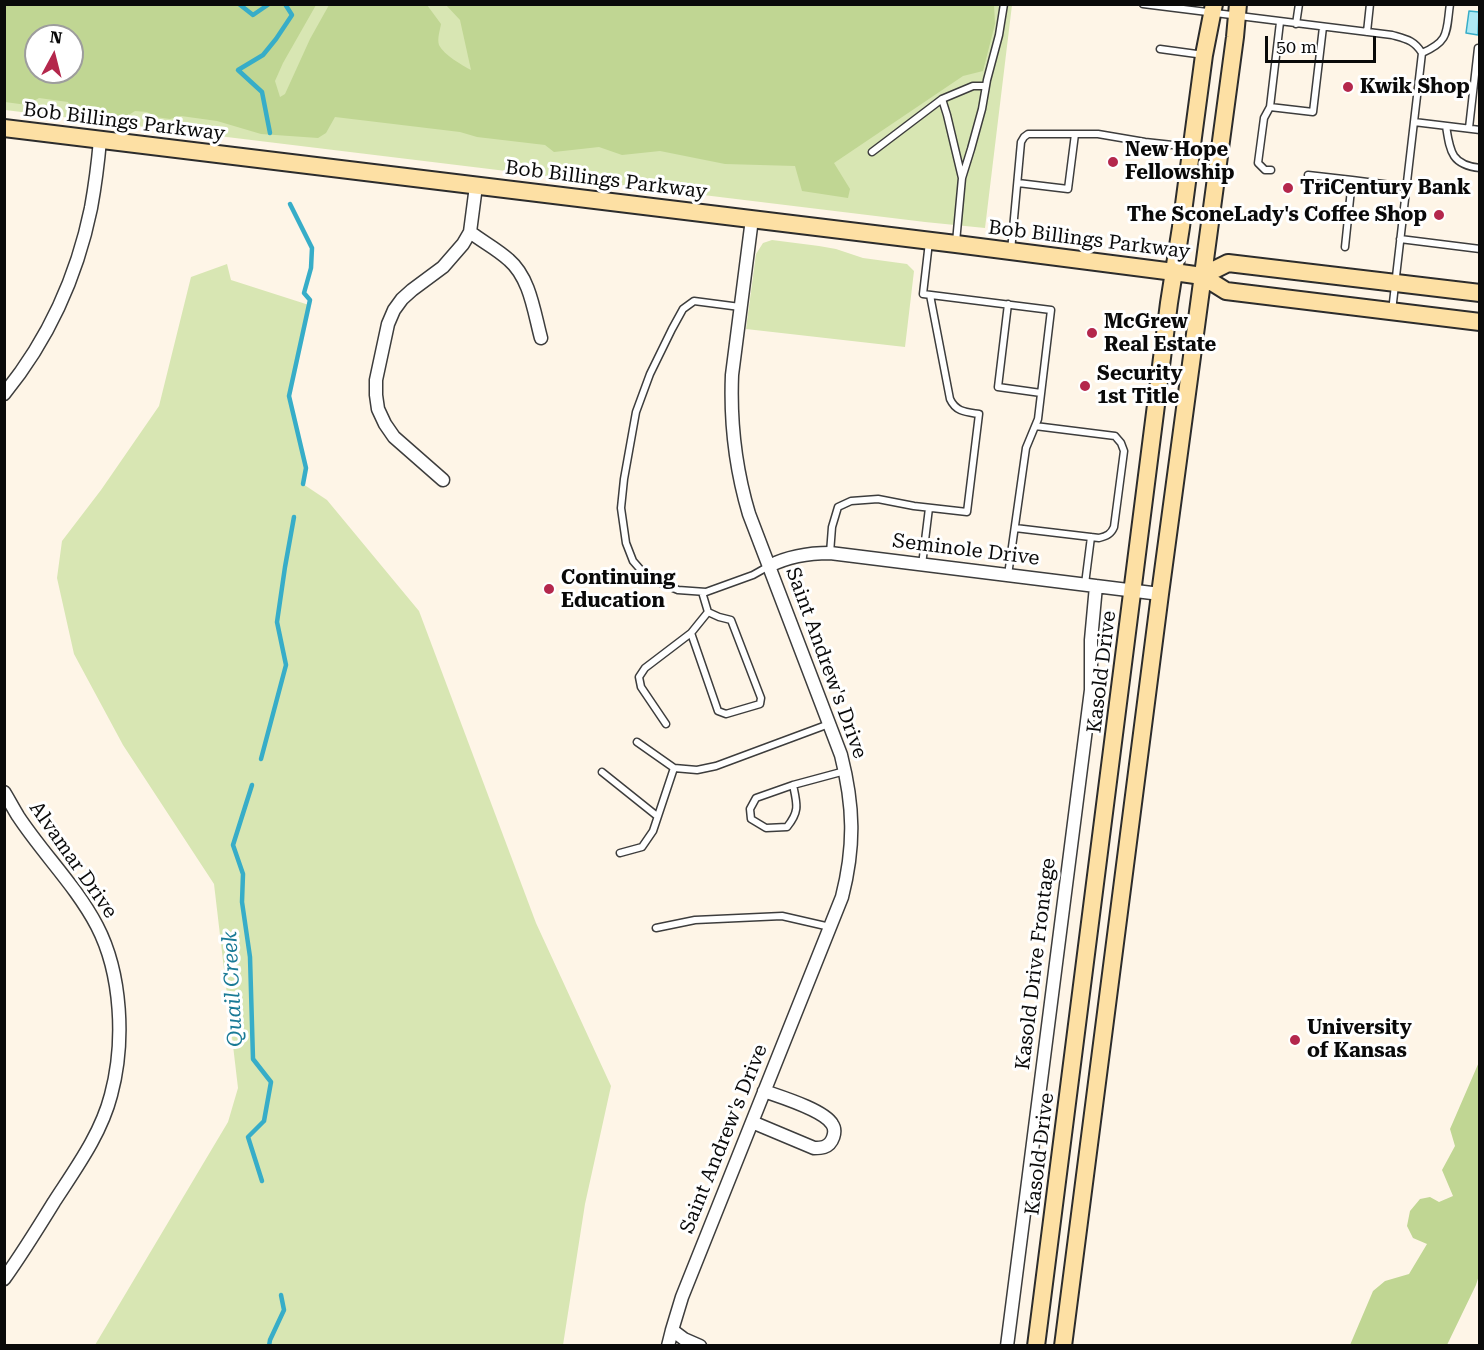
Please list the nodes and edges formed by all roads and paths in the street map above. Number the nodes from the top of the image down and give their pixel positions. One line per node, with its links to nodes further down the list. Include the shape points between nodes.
1 (1004, 4): 17 (lane)
2 (1143, 4): 6 (lane)
3 (1299, 4): 10 (lane)
4 (1370, 4): 12 (lane)
5 (1450, 4): 15 (lane, via 1443,41)
6 (1160, 6): 7 (lane)
7 (1213, 9): 8 (lane); 16 (main road, Kasold Drive)
8 (1237, 10): 9 (lane); 46 (main road)
9 (1280, 22): 10 (lane); 19 (lane)
10 (1296, 24): 11 (lane)
11 (1323, 27): 12 (lane); 19 (lane, via 1313,112)
12 (1367, 32): 15 (lane, via 1408,40)
13 (1478, 48): 23 (lane)
14 (1160, 49): 16 (lane)
15 (1422, 53): 20 (lane)
16 (1204, 55): 27 (main road, Kasold Drive)
17 (986, 86): 18 (lane, via 973,86); 32 (lane)
18 (942, 99): 28 (lane); 32 (lane)
19 (1270, 107): 30 (lane, via 1264,118 1258,163)
20 (1414, 122): 21 (lane); 36 (lane)
21 (1446, 126): 23 (lane); 29 (lane, via 1449,147 1456,160)
22 (4, 128): 26 (main road, Bob Billings Parkway)
23 (1468, 129): 24 (lane)
24 (1479, 130)
25 (1075, 134): 27 (lane); 34 (lane, via 1024,137); 34 (lane, via 1068,189)
26 (100, 140): 35 (main road, Bob Billings Parkway); 56 (street, via 91,207 73,274 50,327)
27 (1191, 147): 45 (main road, Kasold Drive)
28 (872, 152)
29 (1479, 168)
30 (1271, 170)
31 (1308, 175): 33 (lane)
32 (962, 178): 41 (lane)
33 (1352, 180): 36 (lane); 42 (lane)
34 (1018, 183): 44 (lane)
35 (476, 186): 37 (main road, Bob Billings Parkway); 38 (street)
36 (1406, 187): 39 (lane)
37 (752, 219): 40 (main road, Bob Billings Parkway); 51 (street, Saint Andrew's Drive)
38 (470, 232): 54 (street, via 520,273); 58 (street, via 443,267 412,290 394,310 376,380 378,409 384,424)
39 (1400, 239): 43 (lane); 47 (lane)
40 (929, 241): 41 (main road, Bob Billings Parkway); 49 (lane, via 923,294)
41 (956, 244): 44 (main road, Bob Billings Parkway)
42 (1345, 246)
43 (1479, 249)
44 (1011, 252): 45 (main road, Bob Billings Parkway)
45 (1174, 272): 46 (main road, Bob Billings Parkway); 67 (main road, Kasold Drive)
46 (1202, 276): 47 (main road, Bob Billings Parkway, via 1228,263); 52 (main road, Bob Billings Parkway, via 1226,291); 69 (main road)
47 (1395, 283): 48 (main road, Bob Billings Parkway); 52 (lane)
48 (1479, 293)
49 (930, 295): 50 (lane); 59 (lane, via 953,407 979,414 967,512)
50 (1008, 304): 55 (lane, via 1051,310); 55 (lane, via 998,387)
51 (741, 307): 64 (street, Saint Andrew's Drive, via 732,375 732,431 742,489); 68 (lane, via 694,301 683,309 650,374 636,412 624,478 623,527 633,561 647,577 678,590)
52 (1391, 311): 53 (main road, Bob Billings Parkway)
53 (1479, 322)
54 (541, 338)
55 (1041, 393): 57 (lane)
56 (4, 394)
57 (1035, 426): 60 (lane, via 1026,448); 61 (lane, via 1115,436 1121,443 1124,451 1114,527 1106,536)
58 (443, 480)
59 (929, 508): 62 (lane, via 878,499 851,501 838,507); 63 (lane)
60 (1015, 528): 61 (lane); 65 (lane)
61 (1091, 537): 66 (lane)
62 (830, 553): 63 (street, Seminole Drive); 64 (street, Seminole Drive, via 797,556)
63 (922, 565): 65 (street, Seminole Drive)
64 (769, 566): 68 (lane); 73 (street, Saint Andrew's Drive)
65 (1008, 575): 66 (street, Seminole Drive)
66 (1091, 585): 67 (street, Seminole Drive); 90 (street, Kasold Drive Frontage, via 1091,690)
67 (1133, 591): 69 (street, Seminole Drive); 91 (main road, Kasold Drive)
68 (702, 592): 70 (lane)
69 (1160, 594): 92 (main road)
70 (708, 612): 71 (lane); 71 (lane, via 731,620 760,704 726,714 718,711)
71 (691, 633): 72 (lane, via 639,677 641,687)
72 (666, 724)
73 (830, 724): 75 (lane, via 716,766 697,770); 76 (street, Saint Andrew's Drive)
74 (637, 742): 75 (lane)
75 (674, 768): 80 (lane)
76 (845, 771): 78 (lane); 82 (street, Saint Andrew's Drive, via 851,805 851,852)
77 (602, 772): 80 (lane)
78 (793, 785): 78 (lane, via 756,798 750,809 751,819 766,828 787,827 797,806)
79 (4, 792): 86 (street, Alvamar Drive, via 98,927 116,982 119,1045 111,1094 97,1131)
80 (657, 816): 81 (lane, via 642,847)
81 (620, 853)
82 (831, 927): 83 (lane, via 783,916 695,920); 84 (street, Saint Andrew's Drive)
83 (656, 928)
84 (765, 1091): 85 (street, Saint Andrew's Drive); 85 (street, via 823,1114 834,1125 833,1138 823,1148 814,1148)
85 (752, 1122): 87 (street, Saint Andrew's Drive)
86 (4, 1279)
87 (672, 1330): 88 (street, Saint Andrew's Drive); 89 (street)
88 (668, 1346)
89 (700, 1346)
90 (1007, 1346)
91 (1036, 1346)
92 (1063, 1346)

